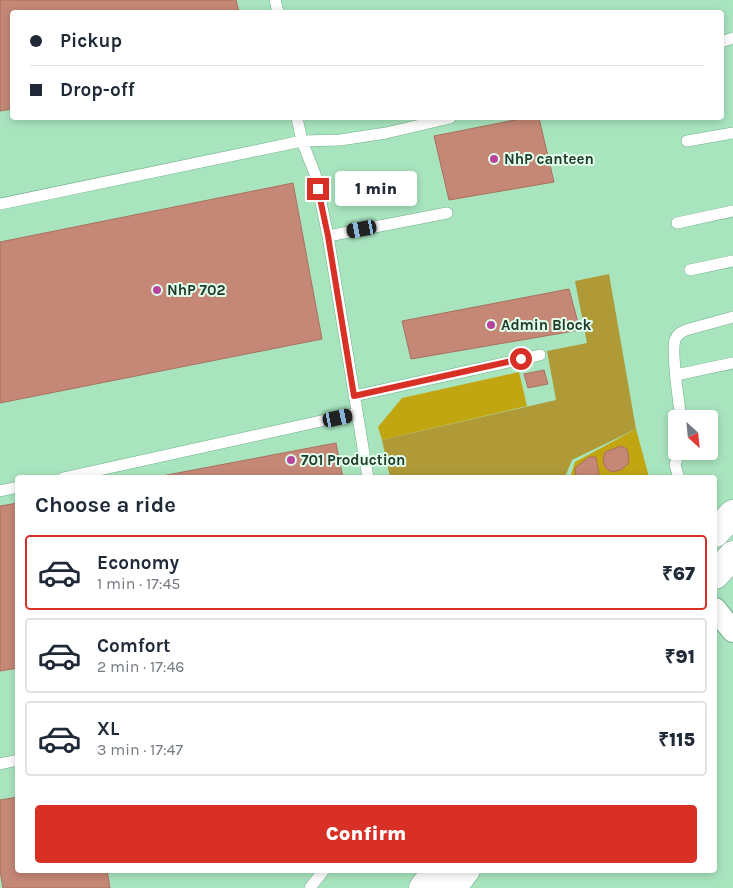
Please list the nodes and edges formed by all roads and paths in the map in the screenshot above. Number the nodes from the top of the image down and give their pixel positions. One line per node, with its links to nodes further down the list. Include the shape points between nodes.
1 (297, 120): 4 (lane)
2 (441, 120): 4 (lane, via 340,140)
3 (733, 133): 5 (lane)
4 (302, 141): 6 (lane); 10 (lane, via 315,174)
5 (687, 141)
6 (0, 204)
7 (733, 211): 9 (lane)
8 (447, 213): 10 (lane)
9 (677, 223)
10 (328, 236): 17 (lane)
11 (733, 261): 12 (lane)
12 (690, 270)
13 (733, 317): 16 (lane, via 680,333 674,343)
14 (540, 355): 17 (lane)
15 (733, 363): 16 (lane)
16 (676, 375): 18 (lane)
17 (354, 396): 19 (lane)
18 (680, 410)
19 (357, 414): 21 (lane); 22 (lane)
20 (677, 460): 23 (lane)
21 (77, 475)
22 (367, 475)
23 (678, 475)
24 (15, 488): 25 (lane)
25 (0, 491)
26 (733, 555): 27 (main road)
27 (717, 573)
28 (717, 611): 29 (street)
29 (733, 631)
30 (15, 761): 31 (lane)
31 (0, 764)
32 (322, 873): 35 (lane)
33 (435, 873): 36 (main road)
34 (464, 873): 37 (main road)
35 (310, 888)
36 (423, 888)
37 (452, 888)

